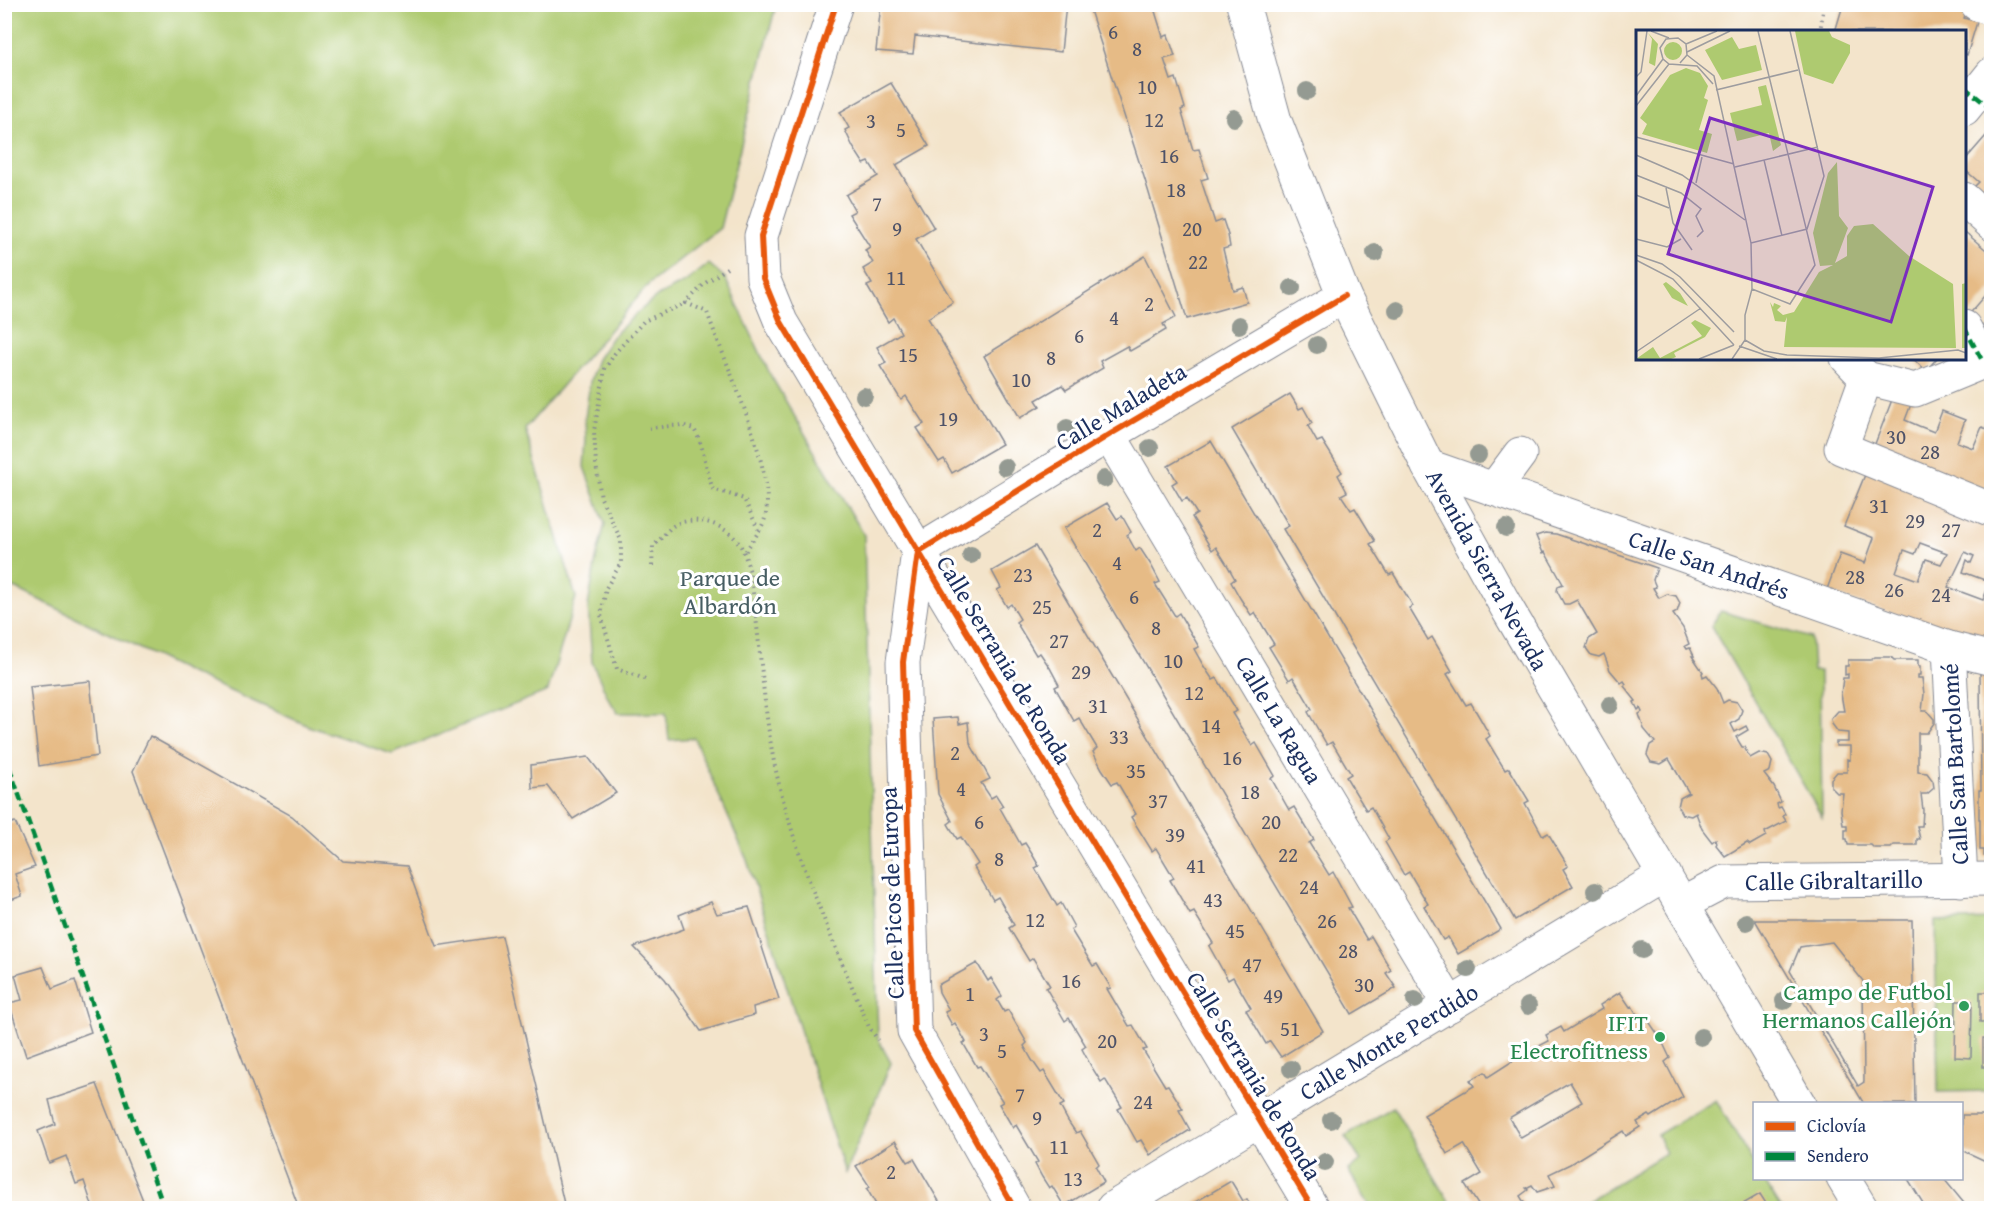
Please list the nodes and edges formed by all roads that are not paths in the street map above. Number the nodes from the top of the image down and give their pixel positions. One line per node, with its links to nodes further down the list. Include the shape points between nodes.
1 (836, 4): 15 (street, Calle Serrania de Ronda, via 761,236 763,278 781,322)
2 (1243, 4): 7 (street, Avenida Sierra Nevada, via 1275,121)
3 (1977, 4): 4 (street)
4 (1992, 9)
5 (1966, 201): 6 (street)
6 (1992, 225)
7 (1344, 296): 10 (street, Calle Maladeta); 12 (street, Avenida Sierra Nevada)
8 (1966, 329): 9 (street, via 1983,362 1915,390)
9 (1856, 368): 14 (street, via 1841,448)
10 (1109, 435): 15 (street, Calle Maladeta); 21 (street, Calle La Ragua)
11 (1520, 454): 13 (street)
12 (1428, 466): 13 (street, Calle San Andrés); 18 (street, Avenida Sierra Nevada)
13 (1494, 489): 16 (street, Calle San Andrés)
14 (1992, 510)
15 (918, 552): 23 (street, Calle Serrania de Ronda); 25 (street, Calle Picos de Europa, via 903,662 914,1031)
16 (1949, 648): 17 (street, Calle San Andrés); 19 (street, Calle San Bartolomé)
17 (1992, 659)
18 (1665, 875): 20 (street, Avenida Sierra Nevada); 21 (street, Calle Monte Perdido)
19 (1976, 880): 20 (street, Calle Gibraltarillo, via 1724,882)
20 (1682, 904): 22 (street, Avenida Sierra Nevada)
21 (1450, 1005): 23 (street, Calle Monte Perdido)
22 (1798, 1102)
23 (1260, 1119): 26 (street, Calle Monte Perdido); 27 (street, Calle Serrania de Ronda)
24 (1845, 1180): 28 (street)
25 (1014, 1209)
26 (1113, 1209)
27 (1312, 1209)
28 (1861, 1209)

